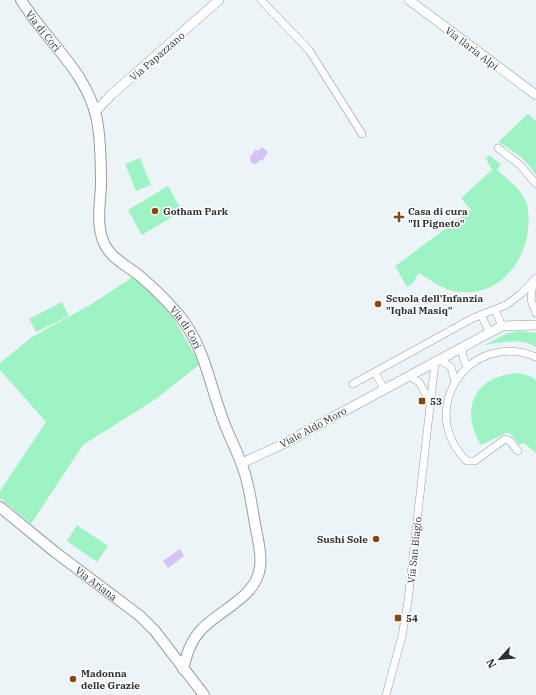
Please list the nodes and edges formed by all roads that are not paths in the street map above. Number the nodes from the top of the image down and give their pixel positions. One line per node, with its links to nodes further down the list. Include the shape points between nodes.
1 (21, 0): 6 (main road, Via di Cori, via 72,64)
2 (219, 0): 6 (street, Via Papazzano)
3 (261, 0): 7 (street, via 309,50)
4 (409, 0): 5 (street, Via Ilaria Alpi)
5 (536, 95)
6 (95, 112): 28 (main road, Via di Cori, via 101,170 100,226 104,243 116,258 160,295 187,326 204,359 220,413)
7 (362, 134)
8 (498, 148): 9 (street, via 520,165)
9 (536, 184)
10 (535, 280): 11 (street, via 511,302); 12 (street, via 531,300)
11 (495, 310): 13 (street); 15 (street)
12 (536, 312)
13 (481, 315): 16 (street); 21 (street)
14 (536, 325): 15 (street)
15 (502, 326): 16 (street, Viale Aldo Moro)
16 (490, 333): 17 (street, Viale Aldo Moro)
17 (462, 347): 19 (street, Viale Aldo Moro); 20 (street, via 463,357)
18 (536, 357): 20 (street, via 518,352 498,352 481,357)
19 (437, 360): 22 (street, Viale Aldo Moro); 23 (street, via 451,367); 26 (street, Via San Biagio)
20 (468, 366): 23 (street)
21 (375, 372): 24 (street); 25 (street)
22 (408, 376): 25 (street, Viale Aldo Moro); 26 (street, Via San Biagio, via 421,384)
23 (455, 382): 27 (street, via 448,398 448,423 453,441 464,458 468,462 475,461 504,439 510,441)
24 (353, 384)
25 (384, 389): 28 (street, Viale Aldo Moro, via 283,444)
26 (429, 403): 32 (street, Via San Biagio, via 408,607)
27 (518, 451)
28 (242, 463): 30 (main road, Via di Cori, via 260,551 259,573 246,594 199,632 189,648)
29 (0, 506): 30 (main road, Via Ariana, via 55,552 140,616 155,631)
30 (183, 669): 31 (main road, Via Ariana)
31 (204, 695)
32 (386, 695)

